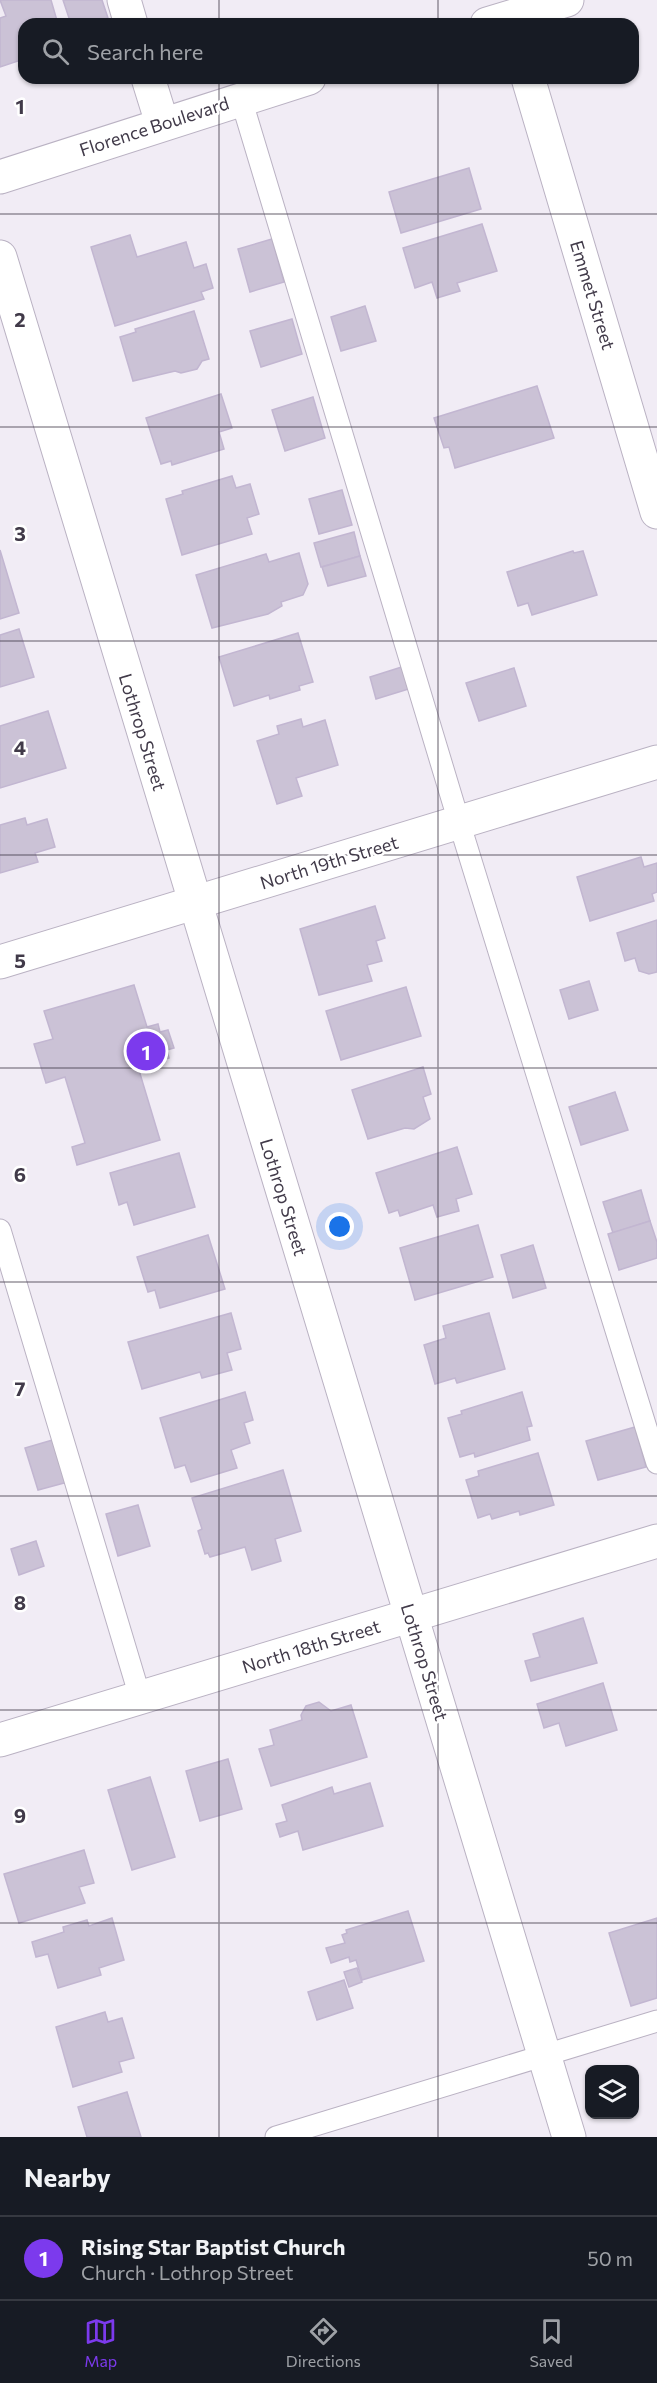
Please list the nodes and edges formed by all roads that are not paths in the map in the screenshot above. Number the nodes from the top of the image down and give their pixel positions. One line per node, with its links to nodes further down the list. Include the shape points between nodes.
1 (124, 0): 4 (street)
2 (567, 0): 3 (street)
3 (504, 16)
4 (129, 18)
5 (150, 84): 9 (street)
6 (290, 84): 8 (street, Florence Boulevard)
7 (530, 84): 12 (street, Emmet Street)
8 (241, 99): 9 (street, Florence Boulevard); 14 (lane)
9 (162, 123): 10 (street, Florence Boulevard)
10 (0, 177)
11 (0, 257): 15 (street, Lothrop Street)
12 (657, 512)
13 (657, 762): 14 (street, North 19th Street)
14 (459, 822): 15 (street, North 19th Street); 18 (lane)
15 (194, 903): 16 (street, North 19th Street); 20 (street, Lothrop Street)
16 (0, 962)
17 (0, 1230): 21 (lane)
18 (657, 1464)
19 (657, 1541): 20 (street, North 18th Street)
20 (411, 1616): 21 (street, North 18th Street); 24 (street, Lothrop Street)
21 (140, 1697): 22 (street, North 18th Street)
22 (0, 1740)
23 (657, 2021): 24 (lane)
24 (544, 2056): 25 (lane); 26 (street, Lothrop Street)
25 (276, 2137)
26 (569, 2137)

